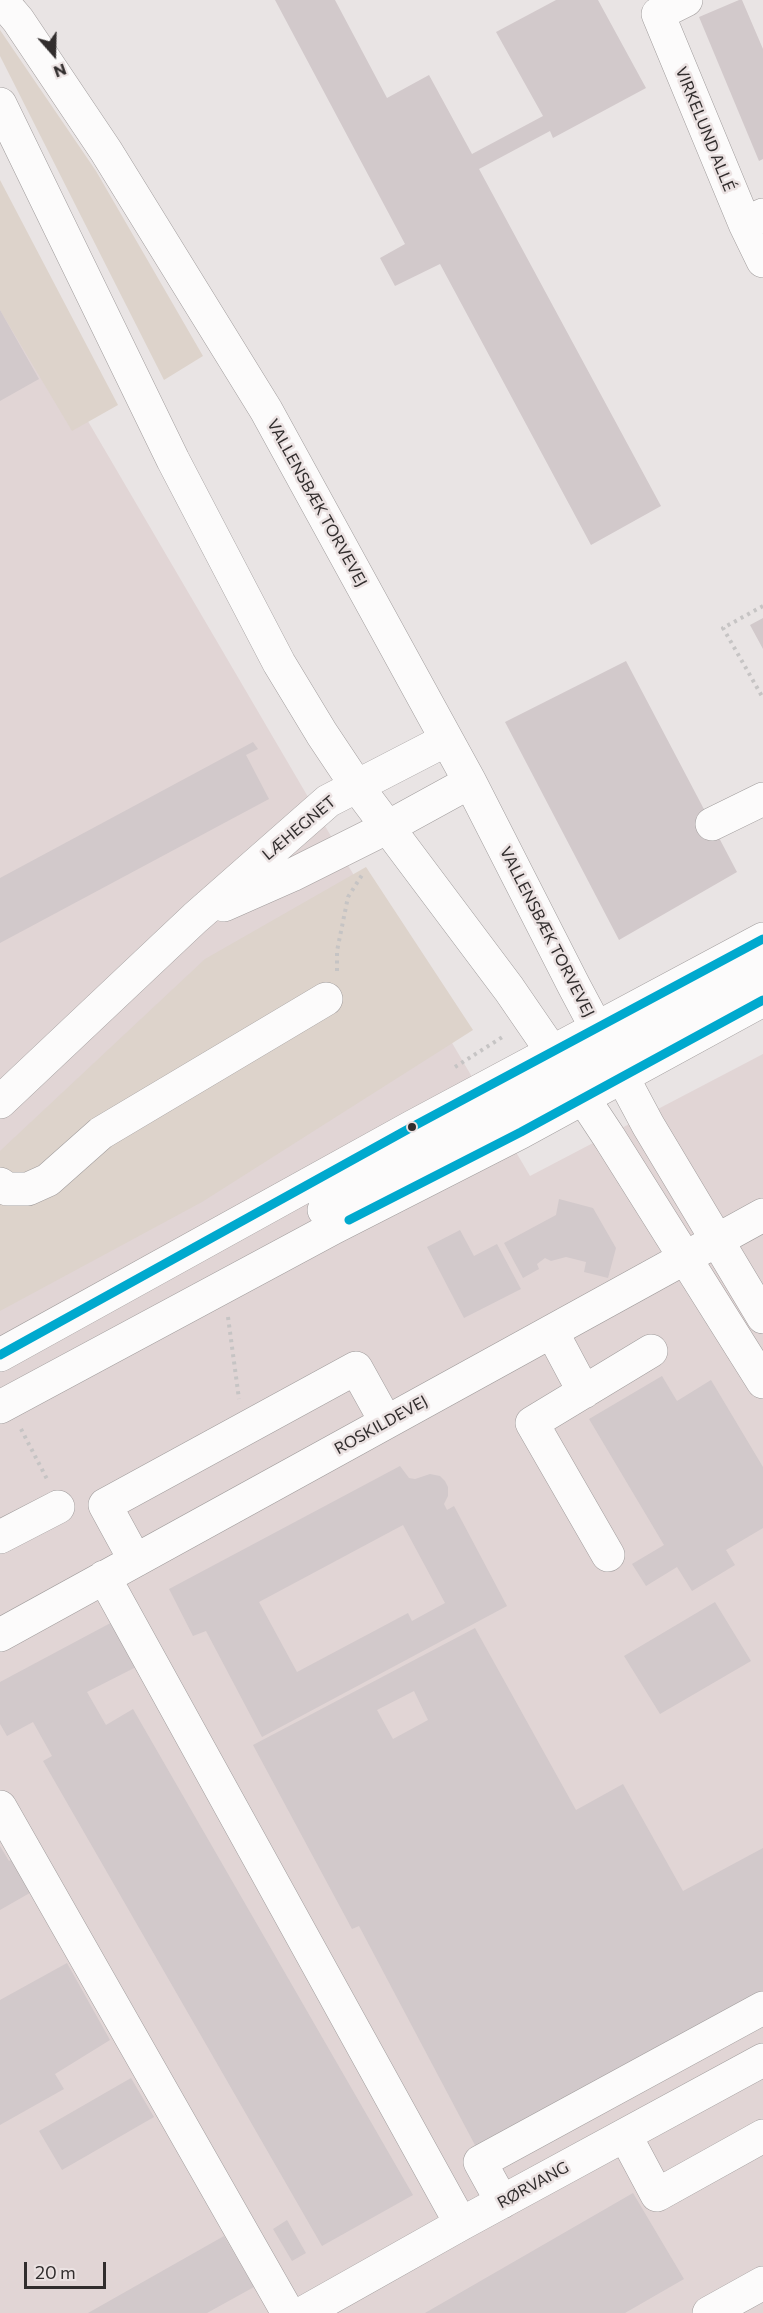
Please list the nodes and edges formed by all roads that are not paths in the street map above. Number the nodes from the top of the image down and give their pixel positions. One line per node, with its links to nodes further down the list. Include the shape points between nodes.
1 (1, 0): 6 (street, VALLENSBÆK TORVEVEJ, via 106,151 266,410)
2 (665, 5): 4 (street, VIRKELUND ALLÉ)
3 (0, 104): 8 (street, via 173,460 269,643 321,734)
4 (754, 219): 5 (street, VIRKELUND ALLÉ)
5 (763, 261)
6 (446, 740): 7 (street, VALLENSBÆK TORVEVEJ); 8 (street, LÆHEGNET)
7 (470, 782): 11 (street, LÆHEGNET); 17 (street, VALLENSBÆK TORVEVEJ)
8 (356, 785): 11 (street); 12 (street, LÆHEGNET, via 328,801)
9 (763, 799): 10 (street)
10 (712, 824)
11 (388, 827): 12 (street, LÆHEGNET); 18 (street)
12 (195, 918): 19 (street, LÆHEGNET)
13 (763, 939): 17 (street)
14 (763, 966): 17 (street)
15 (326, 999): 20 (street, via 101,1133 48,1180 28,1189 7,1189)
16 (763, 1000): 17 (street)
17 (610, 1054): 18 (street); 18 (street); 22 (street, VALLENSBÆK TORVEVEJ)
18 (568, 1075): 23 (street); 27 (street); 30 (street, via 287,1253)
19 (0, 1101)
20 (0, 1184)
21 (763, 1215): 22 (street, ROSKILDEVEJ)
22 (717, 1241): 23 (street, ROSKILDEVEJ); 24 (street, VALLENSBÆK TORVEVEJ)
23 (684, 1259): 25 (street, ROSKILDEVEJ); 28 (street)
24 (763, 1317)
25 (552, 1332): 29 (street); 31 (street, ROSKILDEVEJ)
26 (651, 1351): 29 (street)
27 (0, 1355)
28 (763, 1382)
29 (584, 1392): 34 (street, via 532,1423)
30 (3, 1405)
31 (386, 1422): 35 (street, ROSKILDEVEJ); 35 (street, via 356,1368 105,1505)
32 (58, 1507): 33 (street)
33 (0, 1537)
34 (608, 1555)
35 (135, 1560): 36 (street, ROSKILDEVEJ)
36 (104, 1577): 37 (street, ROSKILDEVEJ); 44 (street)
37 (0, 1635)
38 (0, 1807): 46 (street)
39 (763, 2008): 43 (street, via 480,2162)
40 (763, 2060): 41 (street, RØRVANG)
41 (625, 2135): 42 (street, via 657,2194); 43 (street, RØRVANG)
42 (763, 2136)
43 (502, 2202): 44 (street, RØRVANG)
44 (461, 2224): 47 (street, RØRVANG)
45 (763, 2283): 48 (street)
46 (288, 2313)
47 (303, 2313)
48 (709, 2313)

